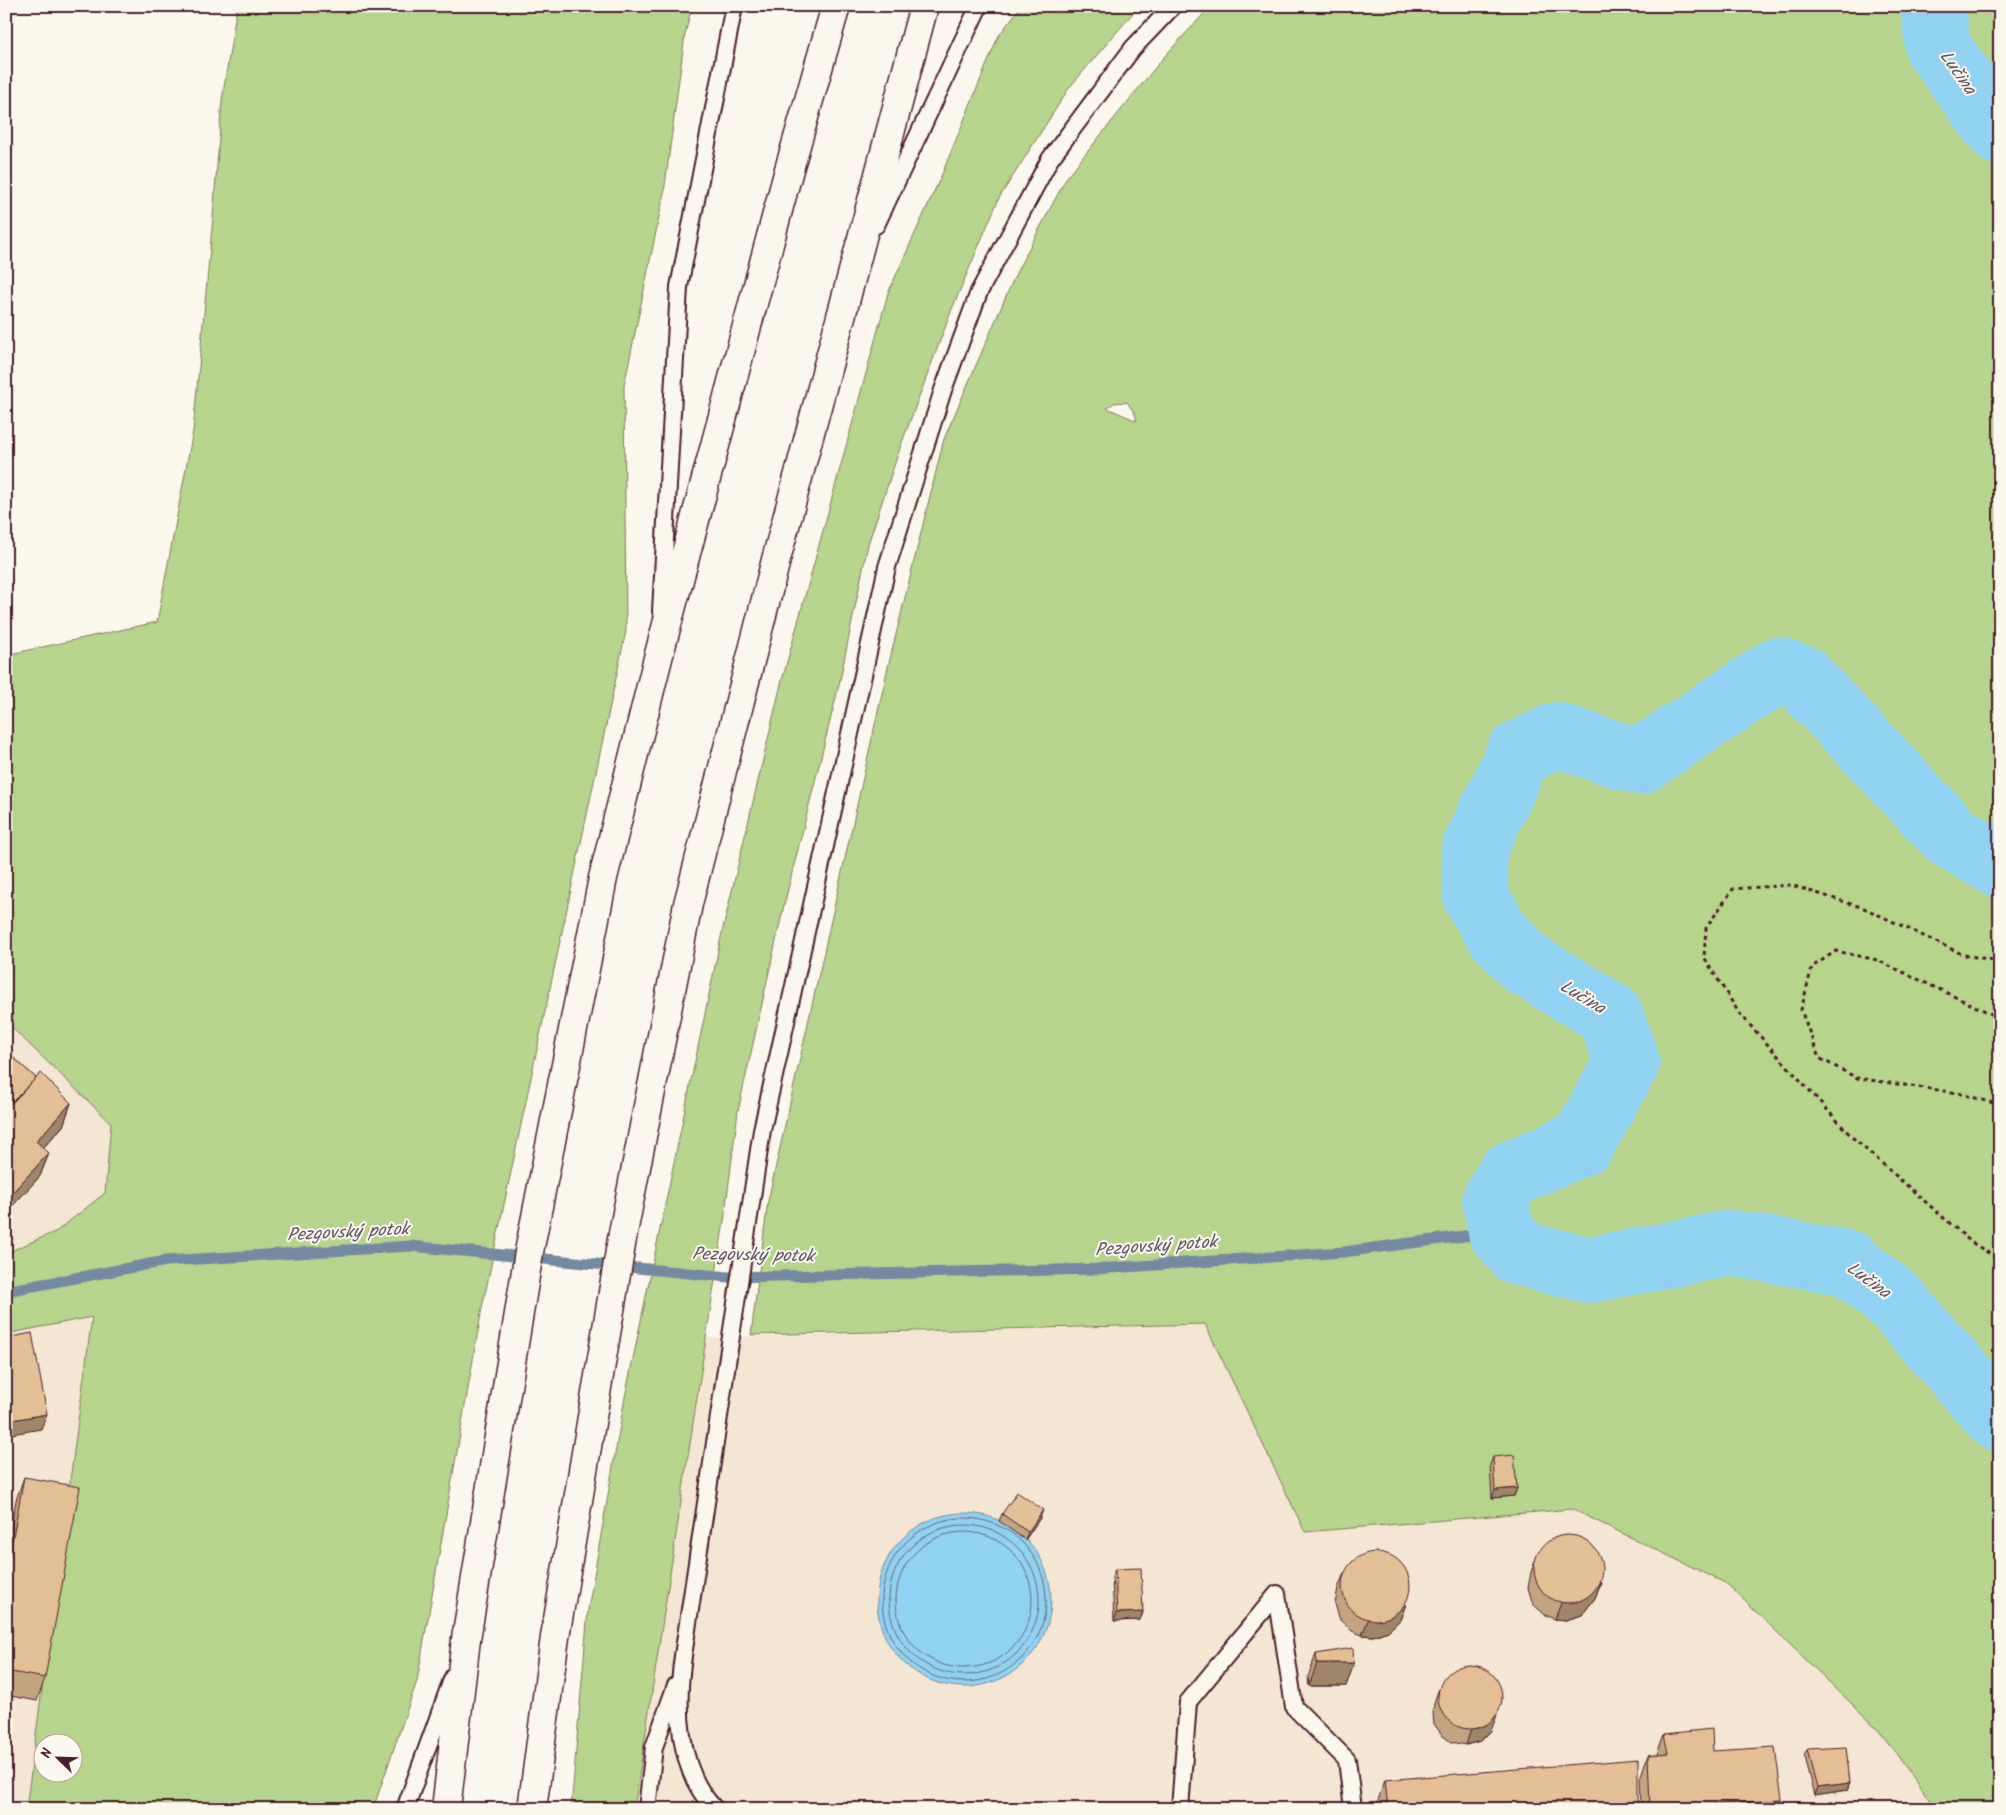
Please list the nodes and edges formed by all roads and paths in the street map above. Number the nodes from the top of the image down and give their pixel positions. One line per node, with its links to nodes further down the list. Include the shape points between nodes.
1 (734, 6): 7 (lane, via 679,287)
2 (836, 6): 7 (highway)
3 (924, 6): 6 (highway)
4 (979, 6): 6 (lane)
5 (1173, 6): 13 (lane, via 1133,48 1050,159 979,292 943,390 887,567 762,1130)
6 (856, 268): 16 (highway, via 777,556 688,904 623,1233 555,1637)
7 (658, 658): 12 (highway, via 603,878 531,1242)
8 (2000, 961): 11 (path, via 1964,955 1864,908 1791,885 1733,889 1706,928 1704,957 1739,1013 1852,1136 1971,1242)
9 (2000, 1018): 10 (path, via 1877,960 1836,951 1812,967 1801,1010 1819,1058 1857,1078 1958,1093)
10 (2000, 1106)
11 (2000, 1260)
12 (466, 1639): 14 (lane); 15 (highway)
13 (680, 1674): 17 (lane, via 654,1747); 18 (lane, via 684,1748 694,1778)
14 (405, 1809)
15 (446, 1809)
16 (532, 1809)
17 (647, 1809)
18 (715, 1809)
19 (1180, 1809): 20 (lane, via 1188,1702 1276,1594 1294,1707 1347,1760)
20 (1354, 1809)

